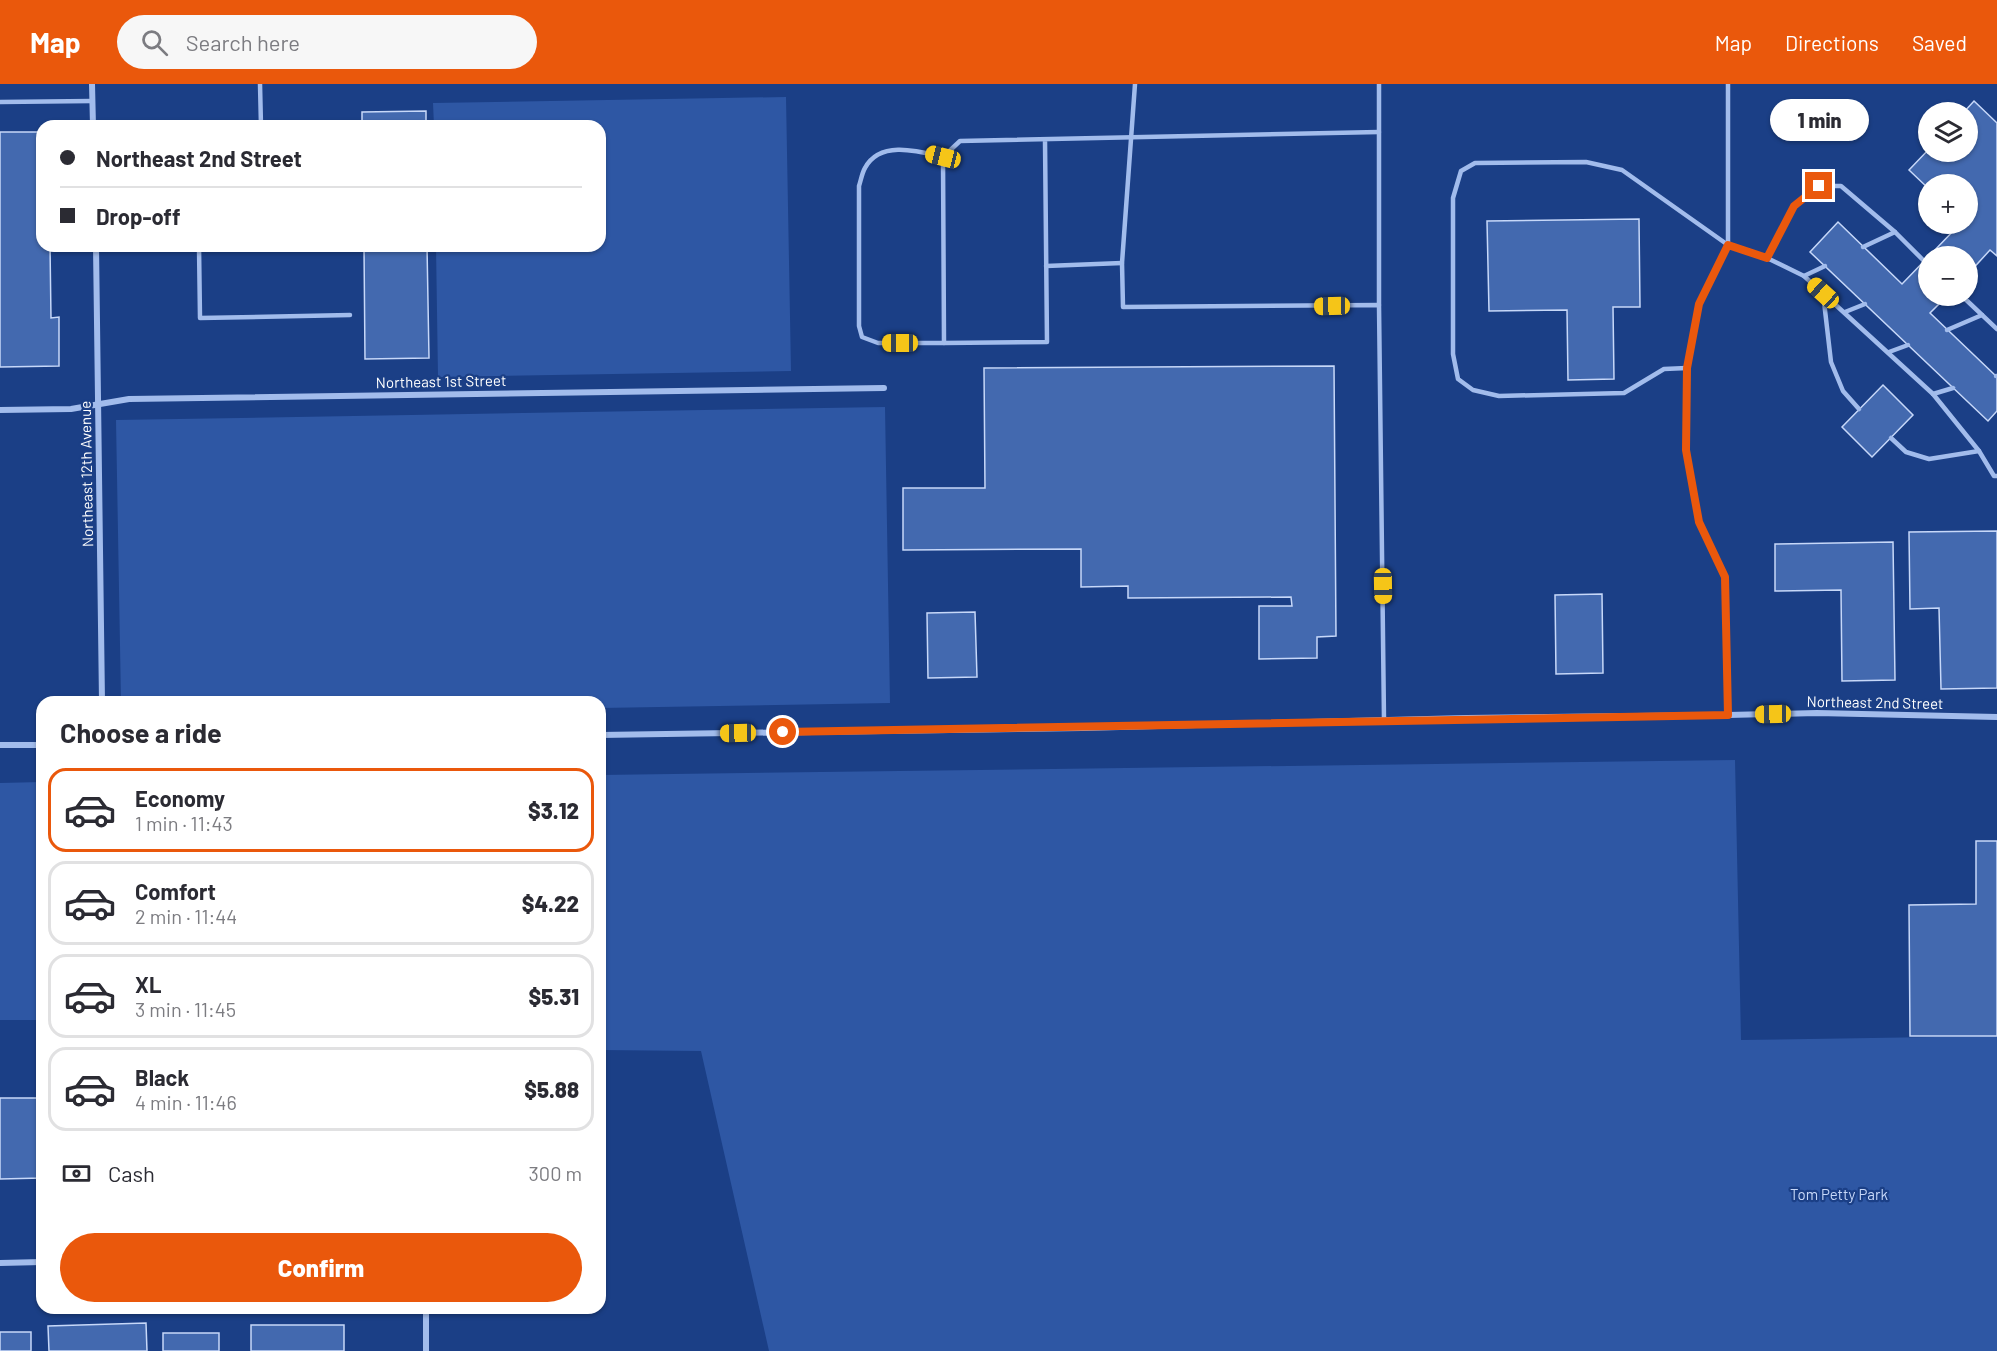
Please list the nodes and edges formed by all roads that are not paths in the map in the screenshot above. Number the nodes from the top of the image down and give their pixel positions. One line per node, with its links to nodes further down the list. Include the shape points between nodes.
1 (92, 84): 6 (street)
2 (260, 84): 9 (lane)
3 (1135, 84): 11 (lane)
4 (1379, 84): 10 (lane)
5 (1728, 84): 15 (lane)
6 (92, 101): 7 (lane); 8 (street)
7 (0, 102)
8 (93, 120)
9 (261, 120)
10 (1379, 132): 11 (lane); 27 (lane)
11 (1132, 139): 12 (lane); 21 (lane)
12 (1045, 140): 13 (lane, via 960,141); 22 (lane)
13 (943, 157): 34 (lane); 34 (lane, via 896,149 879,154 866,166 859,186 859,327 862,338 878,343)
14 (1894, 232): 16 (lane); 19 (lane); 20 (lane, via 1841,186 1819,186 1794,206)
15 (1728, 245): 20 (lane); 37 (lane, via 1699,304); 37 (lane, via 1622,170 1586,162 1564,162 1475,163 1461,171 1453,198 1453,354 1458,379 1473,390 1499,396 1624,393 1664,369)
16 (1863, 247)
17 (96, 252): 41 (street, Northeast 12th Avenue)
18 (199, 252): 30 (lane, via 200,318)
19 (1918, 255)
20 (1767, 258): 24 (lane)
21 (1122, 263): 22 (lane); 27 (lane, via 1122,307)
22 (1046, 266): 34 (lane, via 1047,342)
23 (1825, 266): 24 (lane)
24 (1804, 276): 25 (lane)
25 (1823, 293): 29 (lane); 42 (lane, via 1831,362 1843,391)
26 (1865, 304): 29 (lane)
27 (1379, 305): 50 (lane)
28 (1973, 306): 31 (lane)
29 (1845, 312): 36 (lane)
30 (350, 315)
31 (1982, 315): 32 (lane); 33 (lane)
32 (1997, 329)
33 (1947, 330)
34 (944, 343)
35 (1908, 345): 36 (lane)
36 (1889, 352): 40 (lane)
37 (1687, 368): 48 (lane, via 1686,450 1699,522 1725,577)
38 (884, 388): 41 (street, Northeast 1st Street, via 129,399)
39 (1953, 388): 40 (lane)
40 (1933, 394): 45 (lane)
41 (98, 404): 43 (street, Northeast 1st Street, via 71,409); 47 (street, Northeast 12th Avenue)
42 (1859, 409)
43 (0, 410)
44 (1891, 438): 45 (lane, via 1906,452 1929,459)
45 (1978, 451): 46 (lane)
46 (1997, 476)
47 (102, 696)
48 (1728, 715): 49 (street, Northeast 2nd Street); 50 (street, Northeast 2nd Street)
49 (1997, 717)
50 (1384, 720): 51 (street, Northeast 2nd Street)
51 (606, 735)
52 (0, 745): 53 (street)
53 (36, 745)
54 (0, 1263): 55 (street)
55 (36, 1263)
56 (426, 1314): 57 (street)
57 (426, 1351)

